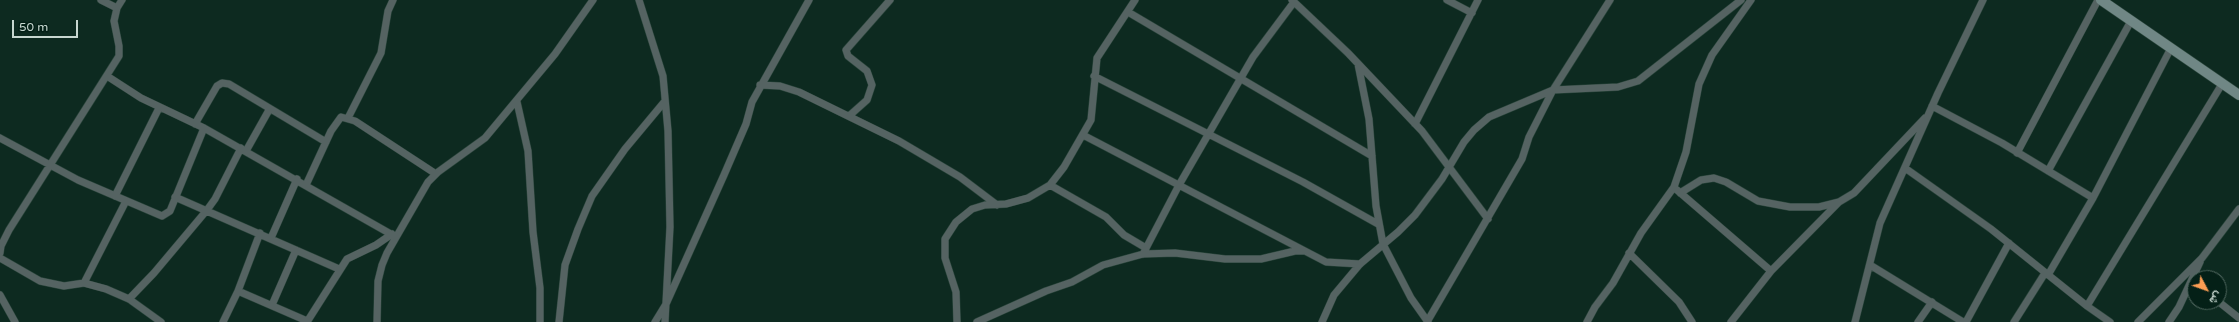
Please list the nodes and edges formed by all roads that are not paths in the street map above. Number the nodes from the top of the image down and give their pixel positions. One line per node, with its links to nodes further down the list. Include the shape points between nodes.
1 (101, 0): 17 (street)
2 (122, 0): 17 (street)
3 (393, 0): 37 (street, via 388,11 381,53)
4 (593, 0): 31 (street)
5 (639, 0): 30 (street, via 663,76)
6 (809, 0): 27 (street)
7 (890, 0): 36 (street, via 846,50 848,56 867,71 872,85 866,100)
8 (1135, 0): 18 (street)
9 (1447, 0): 19 (street)
10 (1478, 0): 19 (street)
11 (1610, 0): 28 (street)
12 (1741, 0): 28 (street, via 1638,81 1618,87)
13 (1751, 0): 57 (street, via 1712,55 1699,84 1686,152)
14 (1983, 0): 32 (street)
15 (2099, 0): 20 (street); 46 (street)
16 (1293, 1): 22 (street); 25 (street, via 1253,57)
17 (117, 8): 23 (street, via 114,21 119,56)
18 (1128, 12): 24 (street, via 1097,58); 25 (street)
19 (1472, 13): 39 (street)
20 (2131, 21): 21 (street); 51 (street)
21 (2171, 48): 26 (street); 61 (street)
22 (1358, 63): 39 (street); 47 (street, via 1370,119)
23 (107, 76): 33 (street); 48 (street)
24 (1094, 76): 41 (street, via 1094,108); 42 (street)
25 (1241, 79): 42 (street); 47 (street)
26 (2222, 84): 29 (street); 95 (street)
27 (760, 85): 36 (street, via 780,86 799,92); 93 (street, via 737,146)
28 (1553, 90): 49 (street, via 1488,117 1464,142); 67 (street, via 1522,159)
29 (2239, 95)
30 (665, 101): 93 (street, via 670,227); 104 (street, via 625,148 592,196 565,265)
31 (517, 102): 52 (street, via 485,138); 103 (street, via 528,151 533,232 540,288)
32 (1932, 106): 35 (street); 46 (street)
33 (159, 108): 38 (street); 59 (street)
34 (269, 110): 38 (street, via 229,84 222,83 217,86); 44 (street); 45 (street)
35 (1928, 115): 50 (street); 63 (street, via 1854,193)
36 (849, 116): 64 (street, via 928,157)
37 (348, 118): 44 (street, via 338,119); 52 (street)
38 (195, 124): 40 (street)
39 (1415, 124): 49 (street)
40 (204, 128): 45 (street); 60 (street)
41 (1083, 135): 55 (street); 56 (street)
42 (1208, 135): 56 (street); 68 (street, via 1303,182)
43 (0, 138): 48 (street)
44 (326, 142): 54 (street)
45 (243, 150): 53 (street); 66 (street)
46 (2017, 153): 51 (street)
47 (1372, 156): 68 (street)
48 (51, 166): 59 (street); 77 (street, via 9,230)
49 (1450, 168): 67 (street); 73 (street, via 1415,215)
50 (1905, 168): 72 (street); 82 (street, via 1880,223)
51 (2048, 171): 61 (street)
52 (436, 174): 70 (street)
53 (296, 180): 54 (street); 71 (street)
54 (306, 185): 70 (street)
55 (1050, 185): 64 (street, via 1028,198); 75 (street, via 1106,218)
56 (1179, 185): 75 (street); 76 (street)
57 (1674, 187): 58 (street); 78 (street)
58 (1680, 192): 63 (street, via 1701,180 1714,178 1726,182 1758,201 1790,207 1819,207); 85 (street)
59 (115, 196): 62 (street)
60 (175, 197): 62 (street, via 170,211 162,216); 66 (street)
61 (2093, 198): 86 (street)
62 (126, 201): 87 (street)
63 (1839, 202): 85 (street)
64 (997, 205): 107 (street, via 972,209 956,222 945,239 945,258 956,292)
65 (2239, 209): 80 (street)
66 (207, 210): 69 (street); 91 (street)
67 (1488, 219): 110 (street)
68 (1378, 224): 73 (street)
69 (260, 233): 71 (street); 88 (street)
70 (394, 236): 83 (street, via 352,256); 102 (street, via 378,281)
71 (271, 238): 74 (street)
72 (2009, 243): 86 (street); 117 (street)
73 (1384, 244): 81 (street); 110 (street, via 1411,298)
74 (296, 250): 83 (street); 94 (street)
75 (1145, 251): 76 (street, via 1225,259 1261,259 1295,250); 108 (street, via 1103,265 1072,282)
76 (1303, 251): 81 (street, via 1326,262)
77 (0, 253)
78 (1630, 253): 111 (street, via 1614,283); 112 (street, via 1679,302)
79 (0, 258): 87 (street, via 40,281 64,286)
80 (2202, 258): 84 (street); 120 (street)
81 (1360, 264): 109 (street, via 1334,295)
82 (1870, 265): 92 (street); 114 (street)
83 (339, 269): 101 (street)
84 (2198, 270)
85 (1770, 271): 113 (street)
86 (2047, 274): 95 (street); 118 (street)
87 (84, 283): 91 (street)
88 (238, 291): 94 (street); 100 (street)
89 (2187, 292): 121 (street)
90 (0, 295): 98 (street)
91 (129, 299): 99 (street)
92 (1932, 302): 115 (street); 116 (street)
93 (666, 304): 105 (street); 106 (street)
94 (272, 305): 101 (street)
95 (2087, 306): 119 (street)
96 (2227, 308): 97 (street)
97 (2239, 318)
98 (15, 322)
99 (161, 322)
100 (223, 322)
101 (307, 322)
102 (377, 322)
103 (540, 322)
104 (559, 322)
105 (655, 322)
106 (665, 322)
107 (958, 322)
108 (977, 322)
109 (1322, 322)
110 (1428, 322)
111 (1587, 322)
112 (1692, 322)
113 (1731, 322)
114 (1855, 322)
115 (1918, 322)
116 (1963, 322)
117 (1966, 322)
118 (2014, 322)
119 (2110, 322)
120 (2138, 322)
121 (2169, 322)

